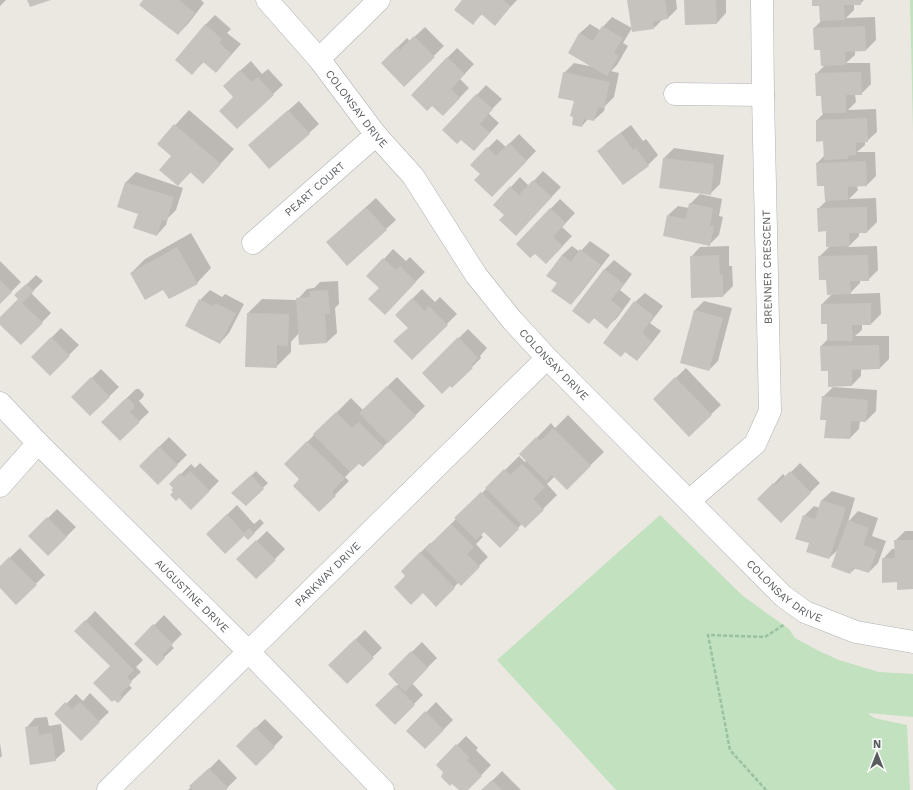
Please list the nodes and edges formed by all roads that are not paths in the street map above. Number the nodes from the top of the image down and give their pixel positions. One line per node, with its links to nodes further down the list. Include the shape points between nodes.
1 (267, 0): 4 (street, COLONSAY DRIVE)
2 (379, 0): 4 (street)
3 (762, 0): 6 (street, BRENNER CRESCENT)
4 (319, 59): 7 (street, COLONSAY DRIVE)
5 (675, 94): 6 (street)
6 (763, 95): 13 (street, BRENNER CRESCENT, via 770,411 755,444)
7 (376, 135): 8 (street, PEART COURT); 9 (street, COLONSAY DRIVE, via 413,176 476,276)
8 (253, 243)
9 (547, 358): 13 (street, COLONSAY DRIVE); 15 (street, PARKWAY DRIVE)
10 (0, 403): 11 (street, AUGUSTINE DRIVE)
11 (38, 442): 12 (street); 15 (street, AUGUSTINE DRIVE)
12 (0, 486)
13 (690, 500): 14 (street, COLONSAY DRIVE, via 784,596 804,612 856,632)
14 (913, 642)
15 (248, 651): 16 (street, PARKWAY DRIVE); 17 (street, AUGUSTINE DRIVE)
16 (108, 790)
17 (382, 790)

